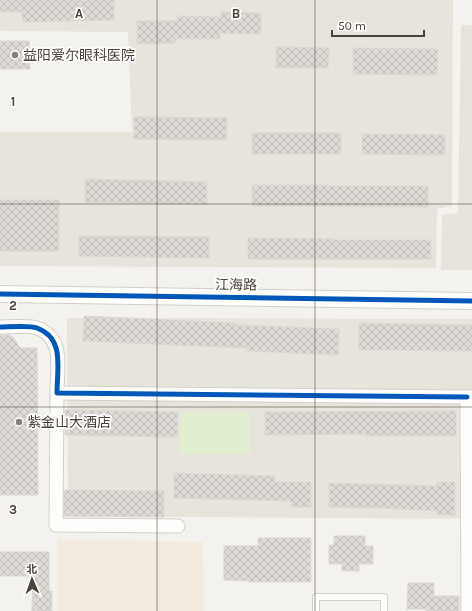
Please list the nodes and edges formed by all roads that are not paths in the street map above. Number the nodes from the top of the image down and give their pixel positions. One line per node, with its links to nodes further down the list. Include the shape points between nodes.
1 (0, 294): 2 (street, 江海路)
2 (472, 301)
3 (0, 327): 4 (street, via 36,327 52,336 57,348)
4 (57, 393): 5 (street); 6 (street, via 56,525)
5 (470, 397): 9 (street)
6 (178, 526)
7 (316, 611): 8 (lane, via 316,597 384,597)
8 (384, 611)
9 (468, 611)

